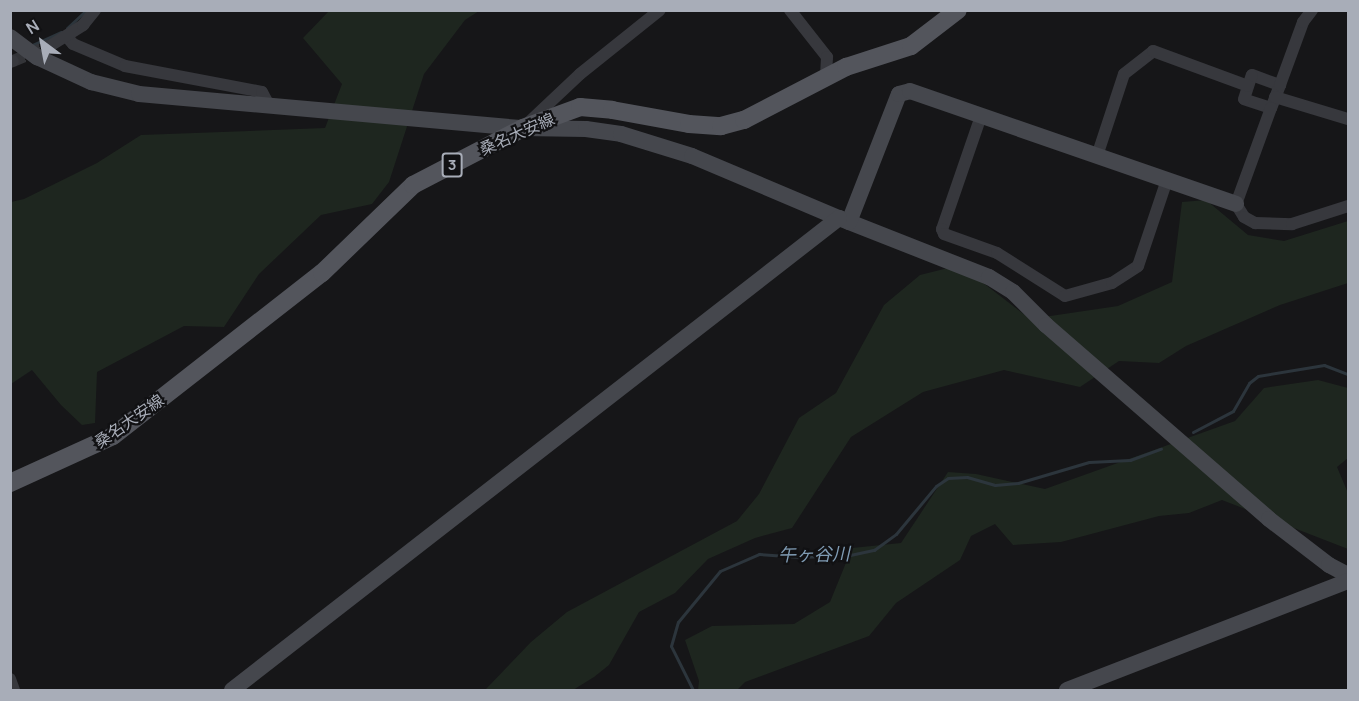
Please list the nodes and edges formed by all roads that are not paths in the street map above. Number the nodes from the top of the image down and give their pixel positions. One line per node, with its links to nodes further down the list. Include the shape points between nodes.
1 (95, 10): 6 (street, via 84,25)
2 (660, 10): 15 (street, via 580,74)
3 (790, 10): 9 (street, via 827,57)
4 (958, 10): 9 (main road, 桑名大安線 / 3, via 911,46)
5 (1312, 10): 11 (street, via 1303,22)
6 (67, 37): 8 (street); 12 (street, via 73,44 125,66 262,92)
7 (10, 38): 12 (street, bridge, via 50,65 106,87 139,94)
8 (53, 44)
9 (826, 76): 15 (main road, 桑名大安線 / 3, via 744,120 721,126 580,107)
10 (1248, 86): 11 (street, via 1252,75); 11 (street, via 1244,99); 16 (street, via 1153,51 1124,74)
11 (1275, 97): 14 (street); 18 (street)
12 (263, 105): 15 (street)
13 (981, 116): 16 (street); 17 (street, via 942,229 944,234 997,254 1065,296 1112,283 1137,266); 20 (street, via 910,91 899,94)
14 (1348, 119)
15 (523, 128): 20 (street, via 621,134 692,156); 21 (main road, 桑名大安線 / 3, via 413,185 312,281 113,436)
16 (1096, 156): 17 (street)
17 (1167, 180): 18 (street)
18 (1236, 204): 19 (street, via 1244,217 1255,223 1292,224)
19 (1348, 206)
20 (844, 220): 22 (street, via 989,277 1013,292 1269,519); 26 (street)
21 (10, 483)
22 (1348, 575)
23 (1348, 581): 27 (street)
24 (10, 678): 25 (street)
25 (14, 690)
26 (232, 690)
27 (1067, 690)

